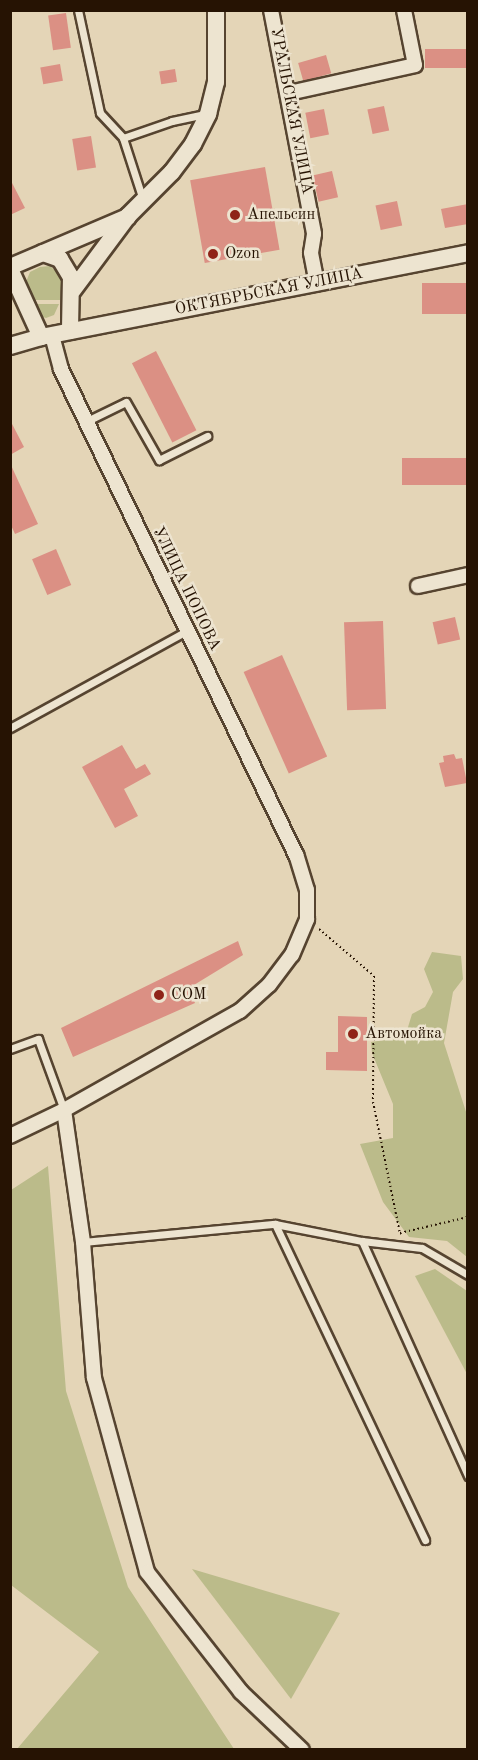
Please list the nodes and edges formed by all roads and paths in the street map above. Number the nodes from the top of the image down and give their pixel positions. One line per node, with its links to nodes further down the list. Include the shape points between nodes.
1 (78, 10): 7 (lane, via 100,113)
2 (216, 10): 6 (street, via 216,82)
3 (272, 10): 5 (street, УРАЛЬСКАЯ УЛИЦА)
4 (404, 10): 5 (street, via 415,65)
5 (289, 93): 13 (street, УРАЛЬСКАЯ УЛИЦА, via 314,234 311,253)
6 (208, 114): 7 (lane, via 172,121); 8 (street, via 193,144)
7 (123, 138): 8 (lane)
8 (143, 201): 9 (street)
9 (128, 216): 10 (street); 14 (street)
10 (43, 253): 12 (street); 14 (street, via 60,259 67,267)
11 (468, 253): 13 (street, ОКТЯБРЬСКАЯ УЛИЦА)
12 (12, 275): 16 (street)
13 (317, 283): 15 (street, ОКТЯБРЬСКАЯ УЛИЦА)
14 (73, 290): 15 (street)
15 (70, 331): 16 (street, ОКТЯБРЬСКАЯ УЛИЦА)
16 (46, 336): 17 (street); 18 (street, УЛИЦА ПОПОВА)
17 (10, 346)
18 (87, 421): 19 (lane, via 126,402 159,460); 22 (street, УЛИЦА ПОПОВА)
19 (207, 436)
20 (468, 575): 21 (street)
21 (418, 586)
22 (188, 630): 23 (lane); 24 (street, УЛИЦА ПОПОВА, via 296,855 307,890)
23 (10, 728)
24 (307, 919): 26 (street, via 292,955 269,985 240,1011); 30 (path, via 374,976 373,1102)
25 (10, 1049): 26 (lane, via 38,1039)
26 (64, 1110): 27 (street); 32 (street)
27 (10, 1136)
28 (468, 1217): 30 (path)
29 (275, 1224): 31 (lane); 32 (lane); 36 (lane)
30 (400, 1233): 33 (path)
31 (362, 1241): 33 (lane); 35 (lane)
32 (82, 1242): 37 (street, via 94,1378 147,1572 241,1692)
33 (422, 1248): 34 (lane)
34 (468, 1275)
35 (468, 1476)
36 (425, 1540)
37 (302, 1749)

